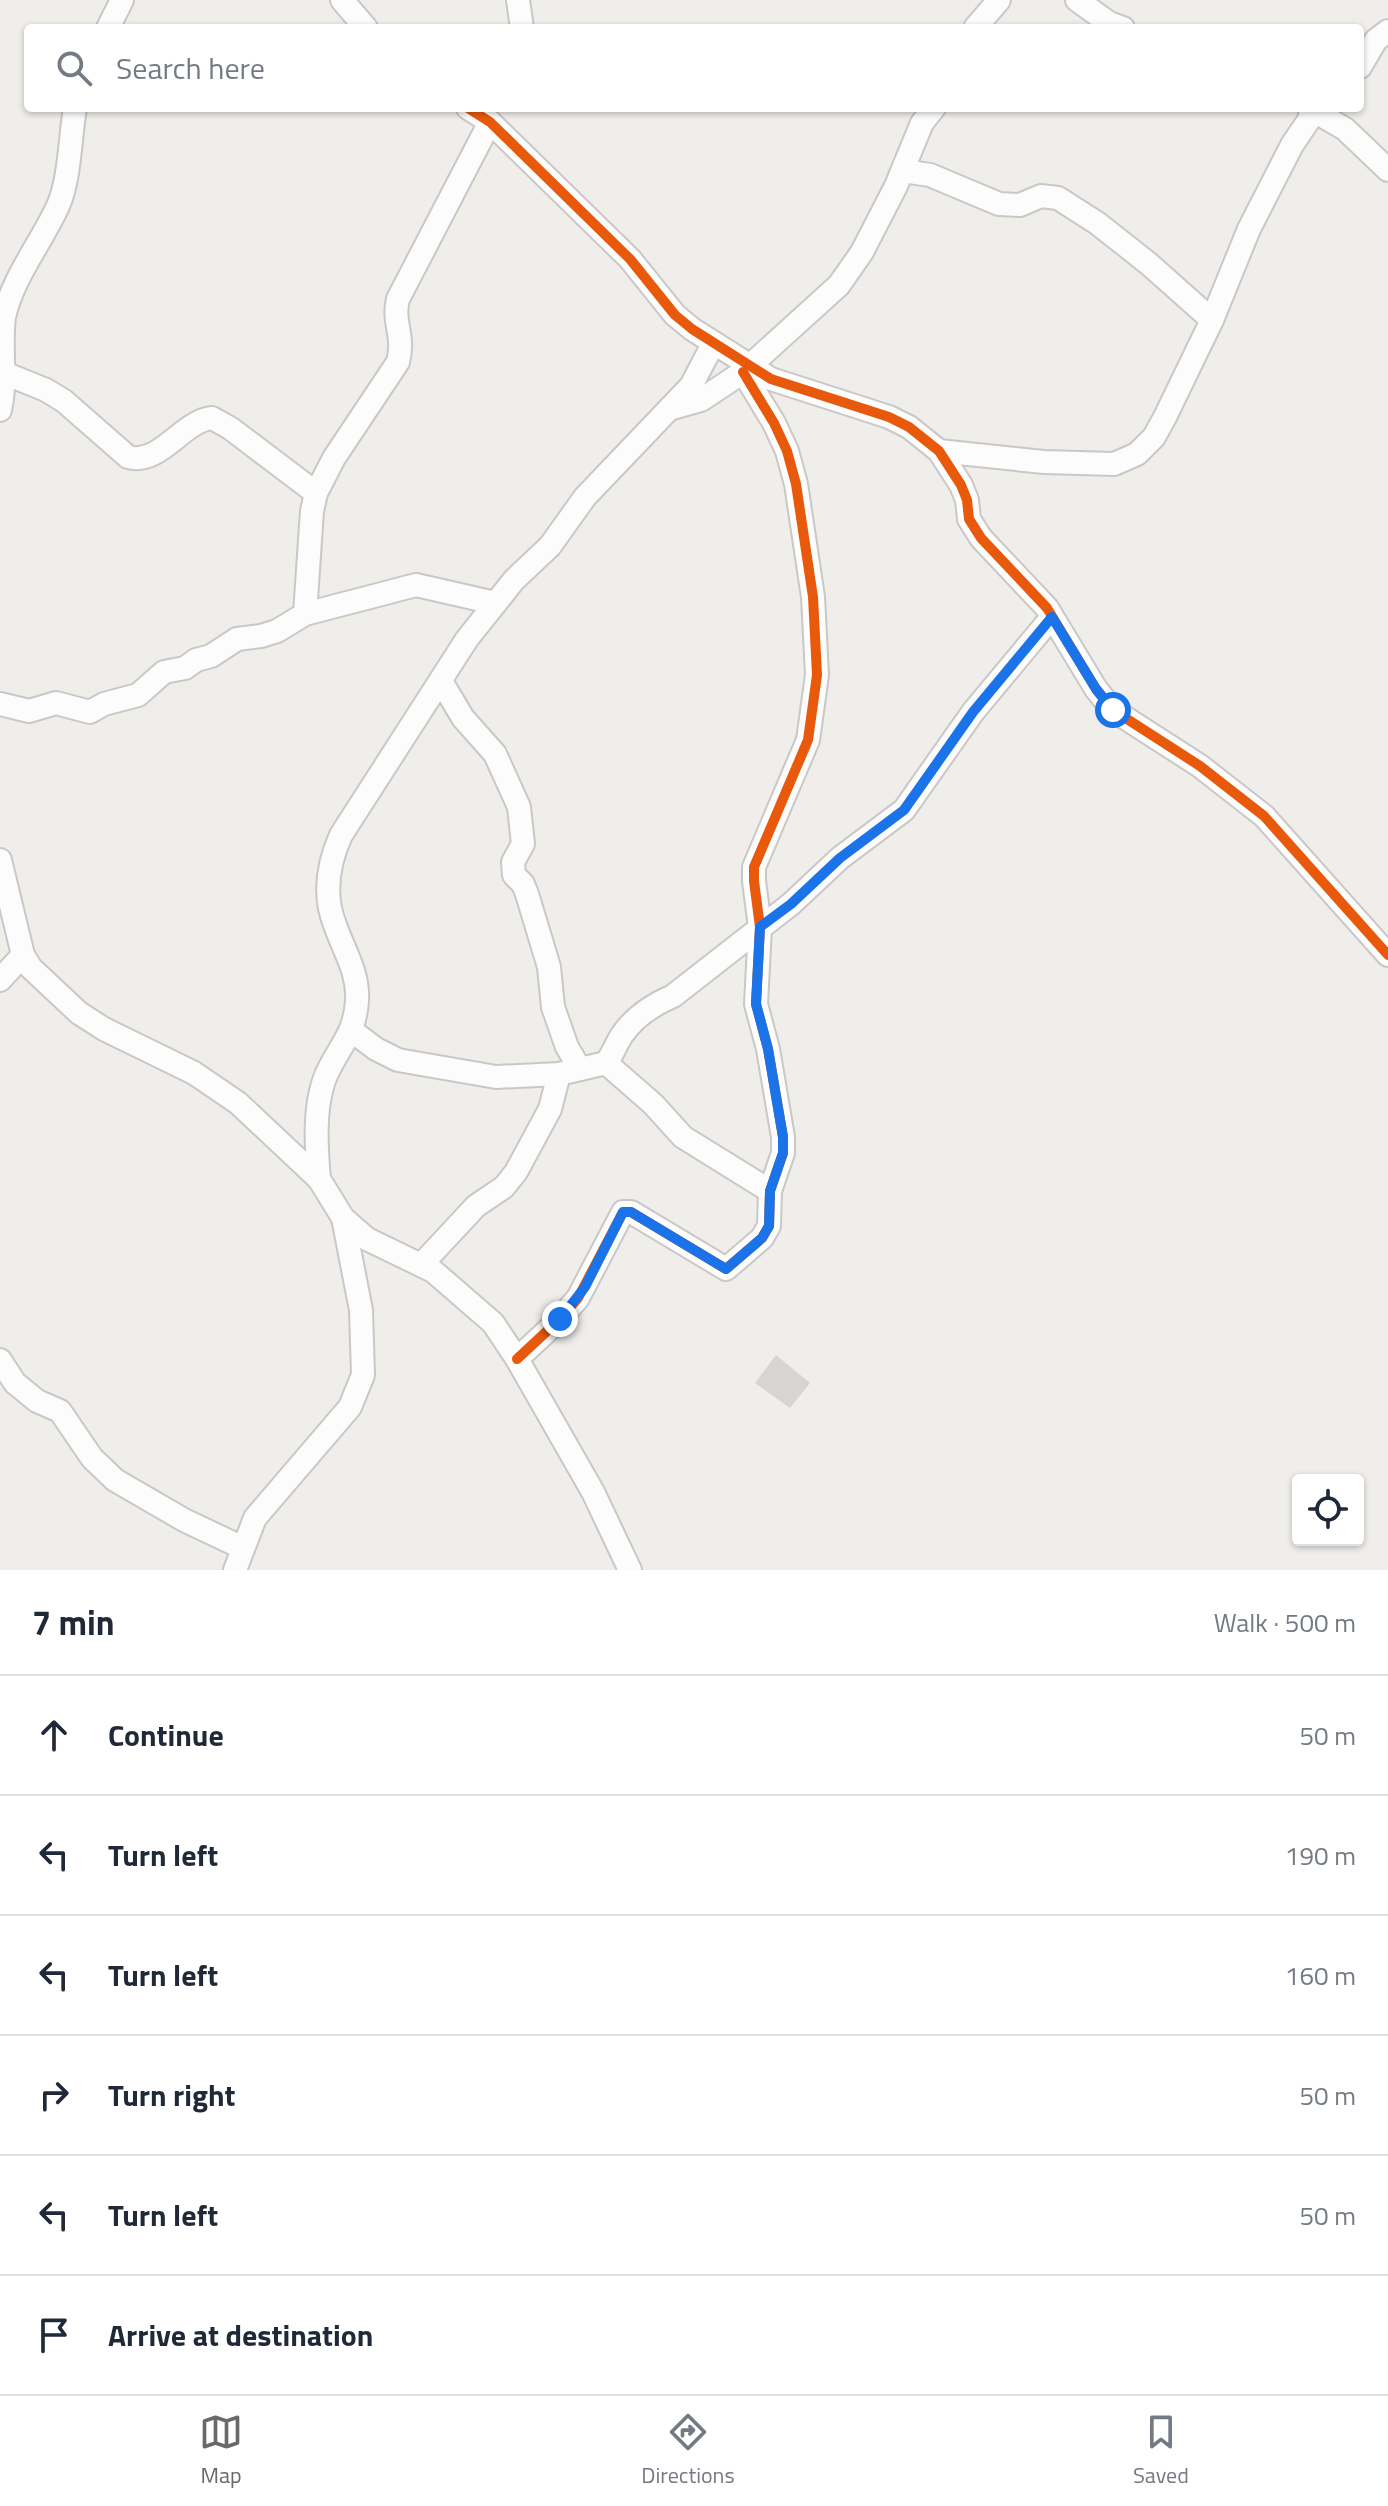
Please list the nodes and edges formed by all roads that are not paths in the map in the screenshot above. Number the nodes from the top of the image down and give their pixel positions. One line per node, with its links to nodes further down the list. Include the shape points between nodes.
1 (122, 0): 6 (street)
2 (342, 0): 7 (street)
3 (518, 0): 8 (street)
4 (999, 0): 9 (street)
5 (1077, 0): 10 (street)
6 (110, 24)
7 (363, 24)
8 (521, 24)
9 (978, 24)
10 (1112, 24)
11 (1388, 31): 12 (street)
12 (1364, 60)
13 (74, 112): 23 (street, via 58,205 4,315)
14 (931, 112): 19 (street)
15 (1311, 112): 20 (street, via 1249,229)
16 (1318, 112): 18 (street, via 1345,129)
17 (480, 113): 21 (street, via 630,259 675,315); 27 (street, via 398,299 395,311 403,345 398,362)
18 (1388, 170)
19 (903, 171): 20 (street, via 930,175 999,204 1058,198 1149,264); 22 (street, via 839,285)
20 (1212, 320): 26 (street, via 1154,437 1137,454 1114,464)
21 (713, 344): 22 (street); 24 (street, via 691,386)
22 (746, 369): 24 (street, via 701,400); 26 (street, via 889,417); 34 (street, via 787,451 796,484 813,597 817,675 808,740 754,867)
23 (4, 373): 25 (street); 27 (street, via 64,401 128,457 150,454 195,423 212,418)
24 (669, 409): 28 (street, via 615,463 550,546)
25 (0, 410)
26 (939, 451): 30 (street, via 961,485 969,519 981,538 1037,594)
27 (316, 493): 29 (street)
28 (495, 603): 29 (street, via 416,585); 31 (street)
29 (305, 614): 32 (street, via 277,631 237,639 185,668 164,672 138,695 90,712 56,703 29,711)
30 (1052, 617): 34 (street, via 973,712 904,810); 36 (street, via 1113,710 1200,766 1264,816)
31 (441, 681): 38 (street, via 332,856 328,901 356,981); 40 (street, via 463,718 495,754 519,807 523,844 513,862 514,875 527,894 549,967)
32 (0, 704)
33 (0, 860): 35 (street)
34 (760, 927): 39 (street, via 637,1018); 42 (street, via 756,1004 783,1137)
35 (23, 955): 37 (street); 41 (street, via 79,1013 194,1073 238,1103)
36 (1388, 955)
37 (0, 980)
38 (352, 1031): 40 (street, via 398,1060 496,1077); 41 (street, via 327,1071 315,1136)
39 (606, 1063): 40 (street); 42 (street, via 683,1137)
40 (569, 1071): 44 (street, via 516,1172)
41 (319, 1179): 43 (street)
42 (770, 1191): 45 (street, via 769,1226 726,1269 623,1212 578,1298)
43 (343, 1218): 44 (street, via 367,1239); 47 (street, via 361,1310 363,1375 350,1407 264,1504)
44 (421, 1265): 45 (street, via 493,1323)
45 (517, 1359): 49 (street, via 593,1492)
46 (0, 1360): 47 (street, via 15,1383 60,1411 92,1458 115,1480)
47 (243, 1548): 48 (street)
48 (235, 1570)
49 (630, 1570)

